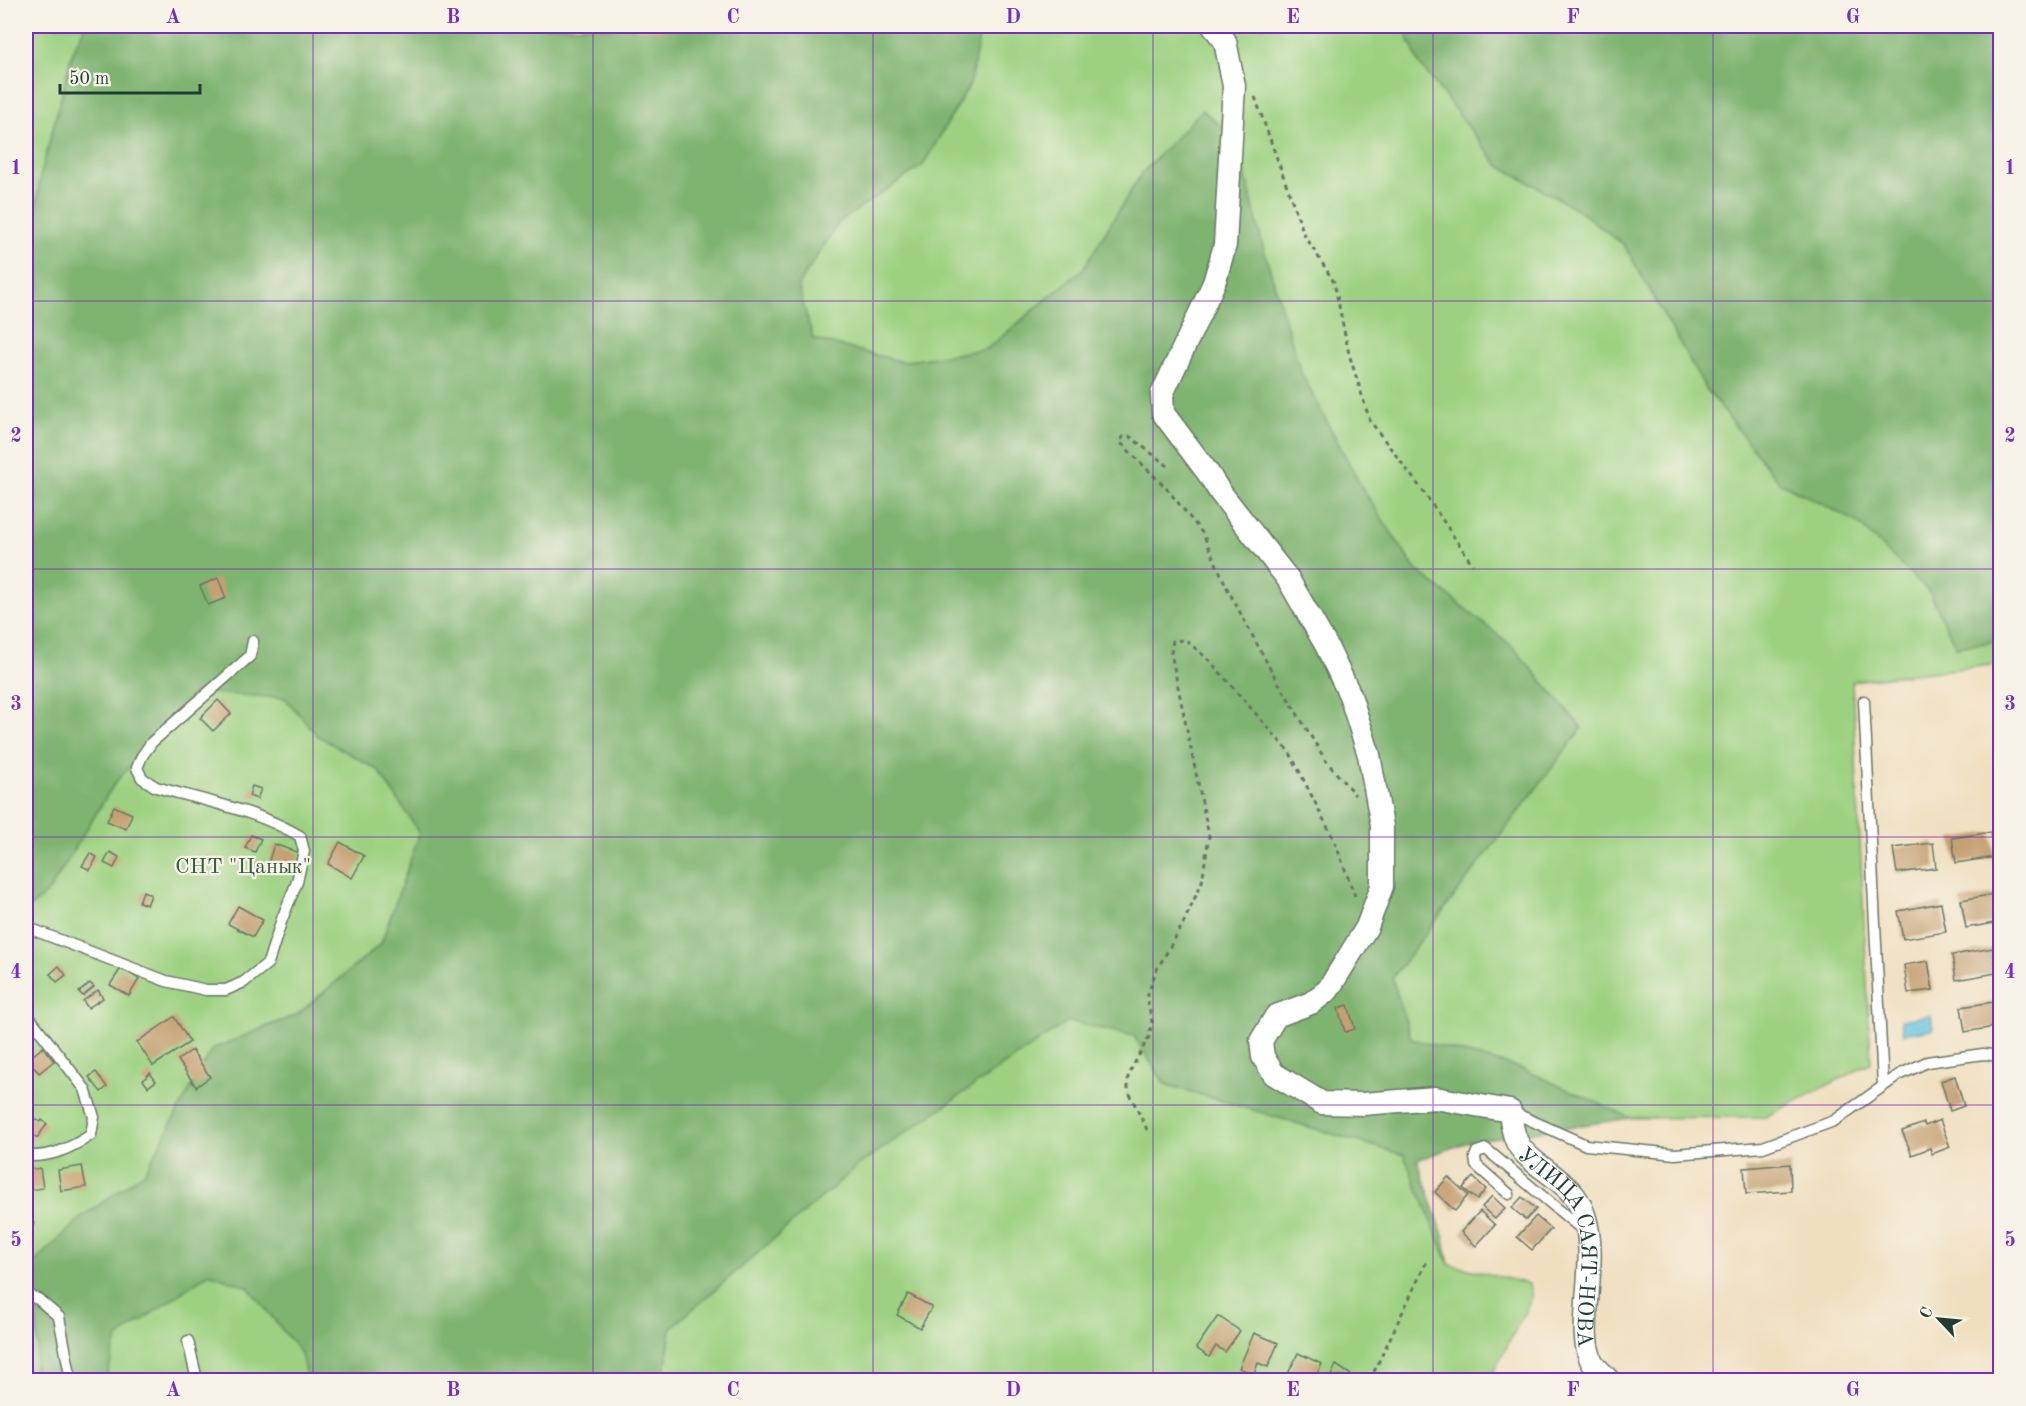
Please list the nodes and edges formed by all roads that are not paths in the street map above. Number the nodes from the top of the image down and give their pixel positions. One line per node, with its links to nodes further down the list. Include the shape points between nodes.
1 (1219, 33): 8 (street, via 1234,86 1225,245 1214,283 1162,394 1163,414 1288,579 1326,645 1350,695 1369,754 1382,826 1382,886 1367,927 1328,990 1311,1003 1276,1016 1261,1041 1263,1057 1275,1074 1322,1103 1435,1098)
2 (253, 641): 4 (lane, via 250,656 152,742 137,768 142,778 156,787 255,814 300,836 304,851 297,882 268,963 244,982 226,990 206,990 166,981)
3 (1864, 701): 7 (lane)
4 (26, 927)
5 (26, 1012): 9 (lane, via 86,1089 94,1117 91,1134 70,1149)
6 (2001, 1056): 7 (lane, via 1983,1054 1927,1062)
7 (1883, 1086): 8 (lane, via 1834,1121 1763,1147 1675,1154 1586,1145)
8 (1510, 1111): 11 (street, УЛИЦА САЯТ-НОВА, via 1517,1143 1574,1195 1584,1212)
9 (26, 1156)
10 (1509, 1194): 11 (lane, via 1476,1166 1477,1152 1486,1149)
11 (1590, 1236): 16 (street, УЛИЦА САЯТ-НОВА, via 1584,1331 1591,1361)
12 (26, 1295): 14 (lane, via 38,1299 59,1317)
13 (188, 1341): 15 (lane)
14 (71, 1380)
15 (197, 1380)
16 (1608, 1380)

